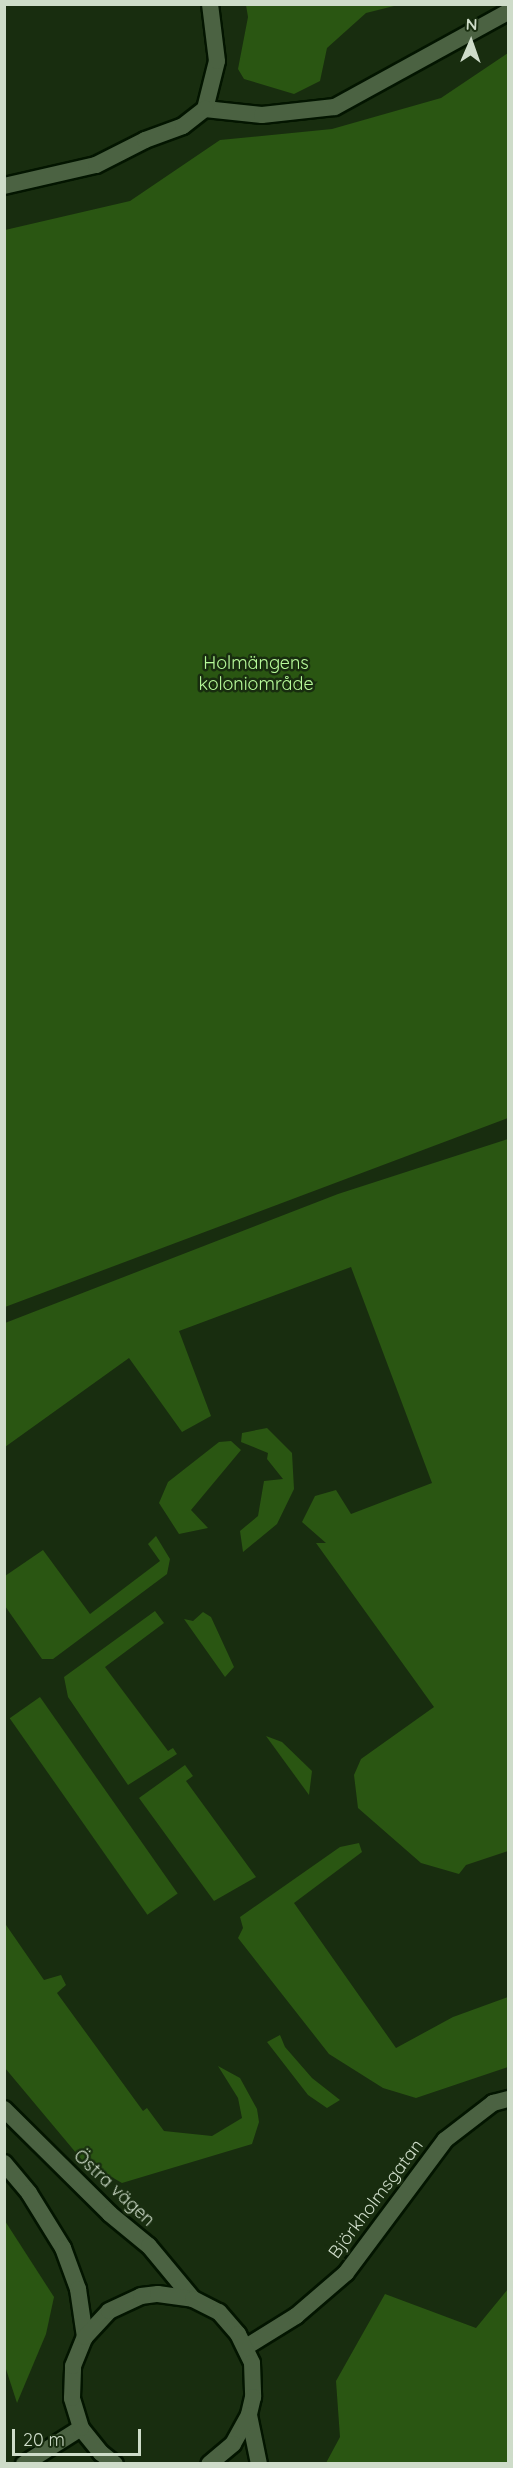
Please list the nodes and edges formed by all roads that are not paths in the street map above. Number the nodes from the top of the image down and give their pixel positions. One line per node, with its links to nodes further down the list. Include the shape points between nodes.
1 (210, 4): 3 (street, via 217,60)
2 (508, 12): 3 (street, via 335,107 262,115)
3 (205, 109): 4 (street, via 183,126 144,140 96,165)
4 (4, 186)
5 (508, 2099): 10 (street, Björkholmsgatan, via 493,2103 445,2140 346,2273 296,2316)
6 (4, 2109): 8 (street, Östra vägen, via 110,2214 149,2246)
7 (4, 2163): 9 (street, Östra vägen, via 29,2193 63,2248 78,2289)
8 (193, 2299): 9 (street, Östra vägen, via 158,2294 132,2299 109,2311); 10 (street, Östra vägen, via 219,2312)
9 (85, 2337): 12 (street, Östra vägen, via 71,2382)
10 (246, 2347): 11 (street, Östra vägen, via 254,2380)
11 (249, 2415): 15 (street, Östra vägen, via 233,2444); 16 (street, Östra vägen)
12 (81, 2427): 13 (street); 14 (street, Östra vägen, via 100,2453)
13 (24, 2463)
14 (115, 2463)
15 (210, 2463)
16 (259, 2463)

